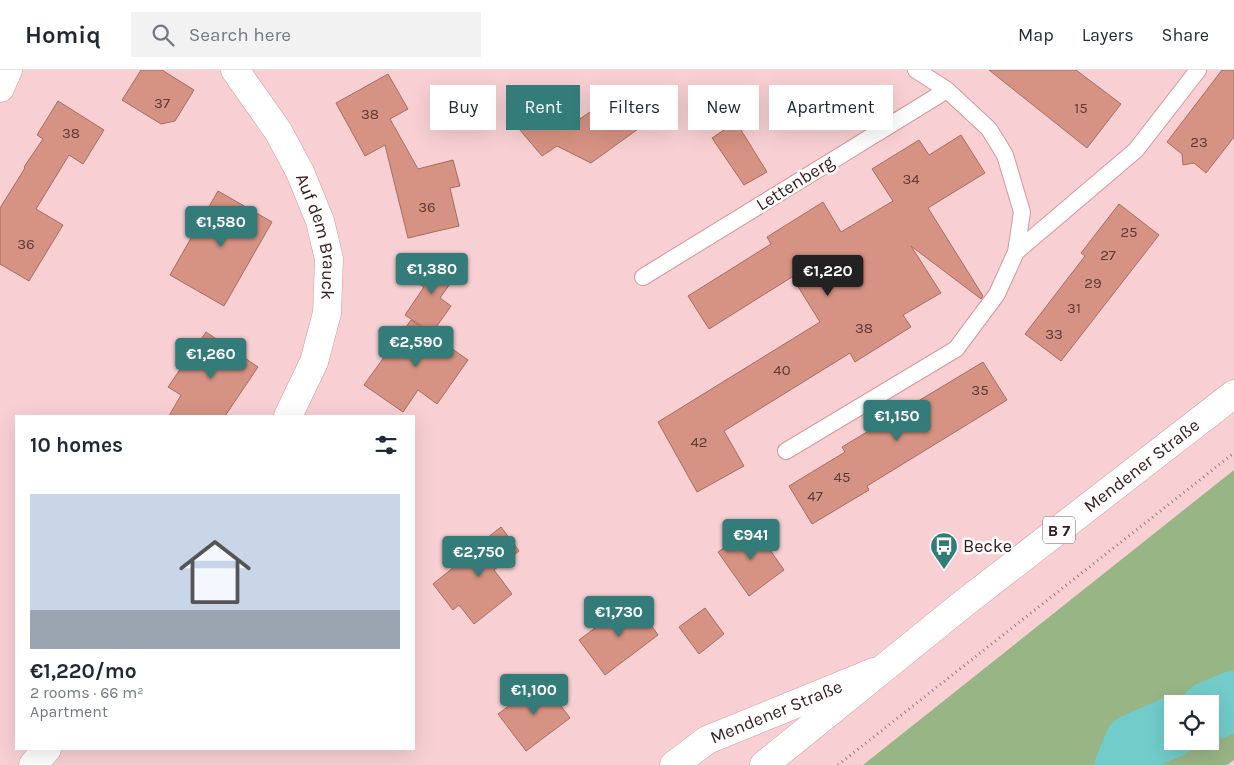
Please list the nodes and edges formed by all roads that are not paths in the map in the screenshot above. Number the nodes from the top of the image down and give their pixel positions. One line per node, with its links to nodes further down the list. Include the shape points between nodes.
1 (8, 70): 5 (street)
2 (235, 70): 10 (street, Auf dem Brauck, via 278,131 300,172 320,221 329,259 327,313 314,362)
3 (916, 70): 6 (lane)
4 (1198, 70): 7 (lane, via 1136,150)
5 (0, 88)
6 (947, 90): 7 (lane, via 989,129 1005,155 1022,212); 8 (lane, Lettenberg)
7 (1016, 252): 11 (lane, via 997,294 956,349)
8 (643, 277)
9 (1234, 394): 12 (street, Mendener Straße / B 7)
10 (288, 415)
11 (786, 452)
12 (885, 668): 15 (street, Mendener Straße, via 707,740); 16 (street, Mendener Straße / B 7)
13 (46, 750): 14 (street)
14 (33, 765)
15 (674, 765)
16 (764, 765)

